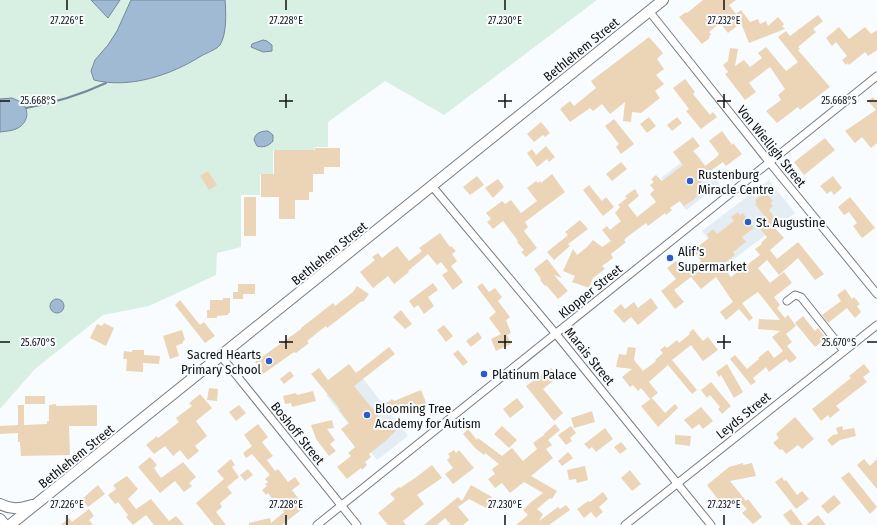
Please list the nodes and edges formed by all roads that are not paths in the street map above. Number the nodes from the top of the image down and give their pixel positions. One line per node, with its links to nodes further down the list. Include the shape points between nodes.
1 (663, 0): 2 (main road, Bethlehem Street)
2 (649, 11): 4 (street, Von Wielligh Street); 5 (main road, Bethlehem Street)
3 (877, 76): 4 (street, Klopper Street)
4 (770, 163): 6 (street, Von Wielligh Street); 9 (street, Klopper Street)
5 (432, 186): 9 (street, Marais Street); 11 (main road, Bethlehem Street)
6 (877, 294)
7 (787, 302): 10 (street, via 795,295 801,296)
8 (877, 325): 10 (street, Leyds Street)
9 (556, 334): 12 (street, Marais Street); 15 (street, Klopper Street)
10 (844, 350): 12 (street, Leyds Street)
11 (221, 356): 13 (main road, Bethlehem Street); 15 (street, Boshoff Street)
12 (677, 483): 21 (street, Leyds Street); 22 (street, Marais Street)
13 (38, 503): 14 (main road, via 18,509); 18 (main road, Bethlehem Street)
14 (0, 504)
15 (341, 505): 19 (street, Klopper Street); 20 (street, Boshoff Street)
16 (0, 519): 17 (main road)
17 (5, 525)
18 (10, 525)
19 (317, 525)
20 (357, 525)
21 (625, 525)
22 (711, 525)

